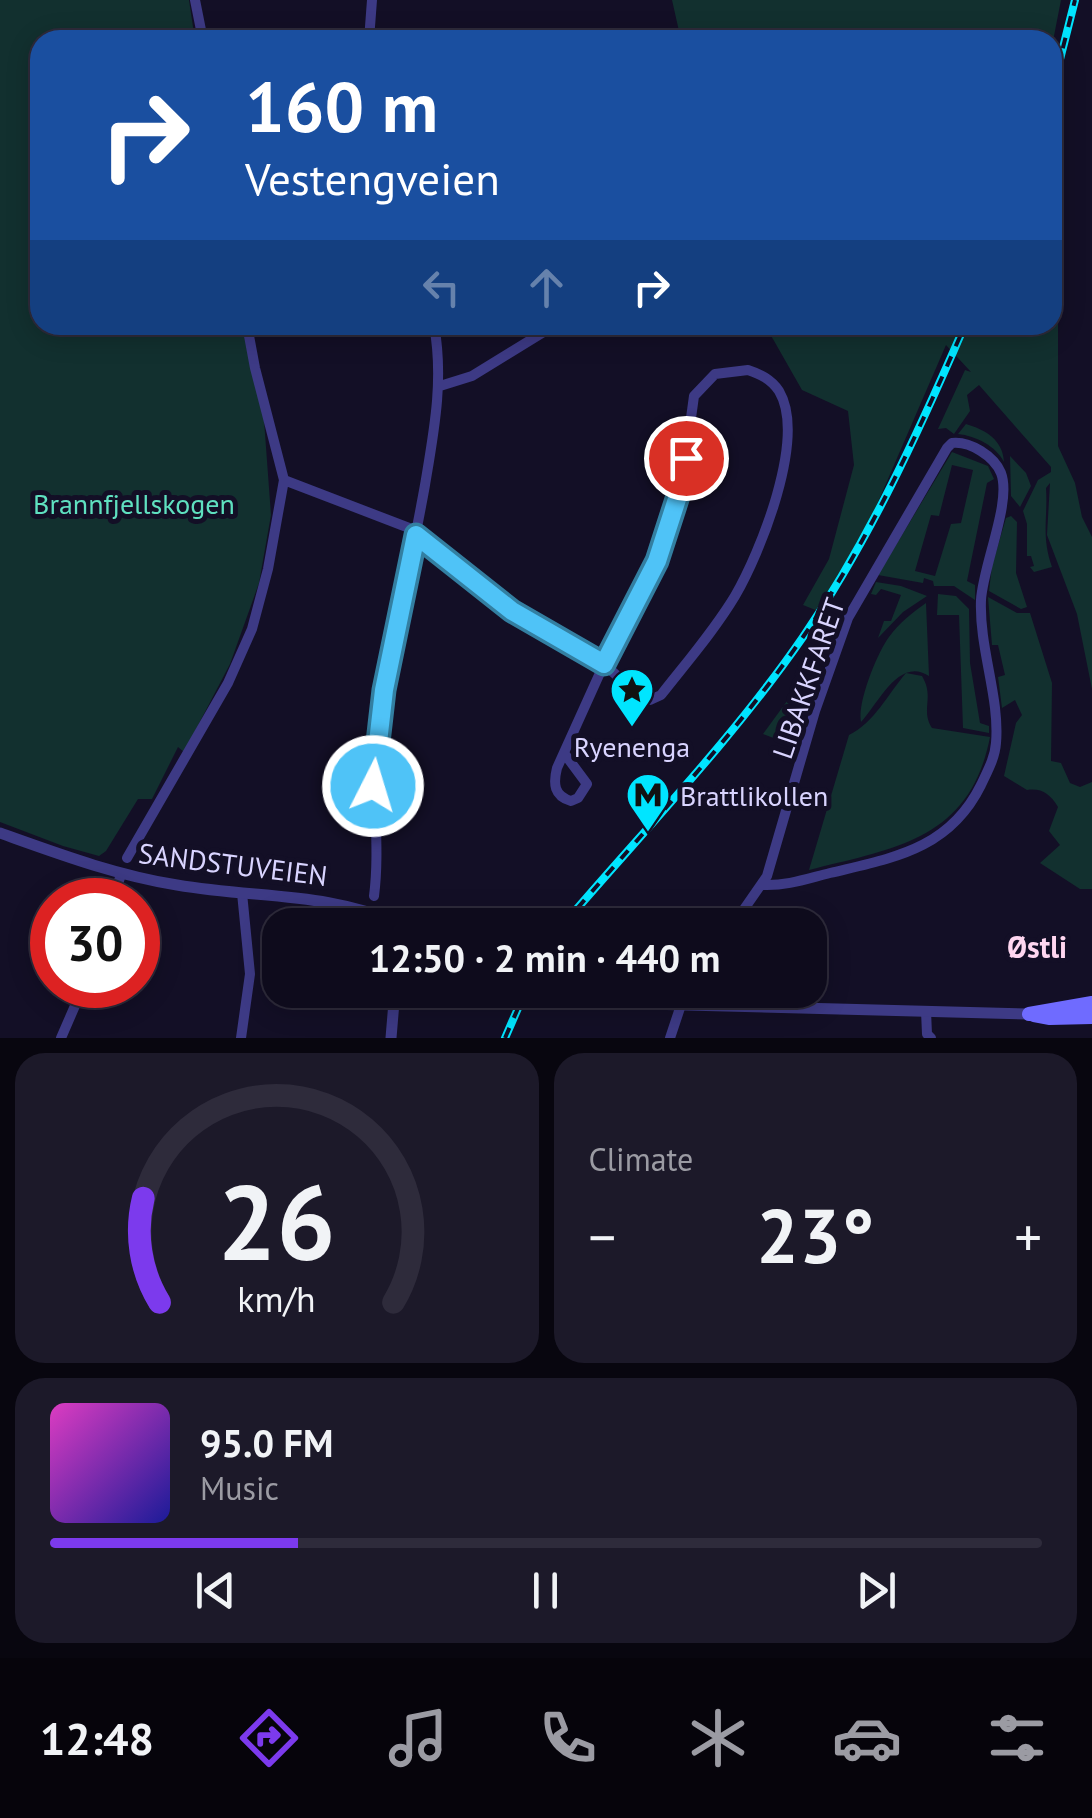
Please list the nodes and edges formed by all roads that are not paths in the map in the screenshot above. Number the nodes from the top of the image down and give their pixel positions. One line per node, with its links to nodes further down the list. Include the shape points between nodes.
1 (195, 0): 3 (street)
2 (372, 0): 4 (street)
3 (201, 30)
4 (369, 30)
5 (249, 335): 9 (street)
6 (435, 335): 8 (street)
7 (539, 335): 8 (street, via 472,376)
8 (440, 386): 10 (street)
9 (284, 480): 10 (street); 14 (street, via 263,589 241,656)
10 (416, 533): 11 (street, via 512,611); 19 (street, via 374,766)
11 (604, 664): 11 (street, via 666,536 682,484 694,396 723,371 764,376 783,400 786,440 770,519 735,596 658,699 635,692); 12 (street)
12 (564, 753)
13 (0, 833): 15 (street, SANDSTUVEIEN)
14 (127, 858)
15 (121, 875): 16 (street); 18 (street, SANDSTUVEIEN)
16 (120, 878)
17 (763, 885): 17 (street, LIBAKKFARET, via 848,618 948,448 965,444 994,462 1002,480 984,571 981,629 996,747 978,790 946,830 895,858); 21 (street, LIBAKKFARET)
18 (242, 893): 20 (street, SANDSTUVEIEN); 31 (street, via 250,974)
19 (374, 896)
20 (353, 908)
21 (746, 908)
22 (1092, 1003): 28 (main road)
23 (74, 1008): 30 (street)
24 (394, 1008): 32 (street)
25 (679, 1008): 33 (street)
26 (785, 1008): 27 (street)
27 (926, 1012): 28 (street); 34 (street)
28 (1029, 1014): 29 (main road)
29 (1092, 1017)
30 (61, 1038)
31 (241, 1038)
32 (392, 1038)
33 (670, 1038)
34 (931, 1038)

